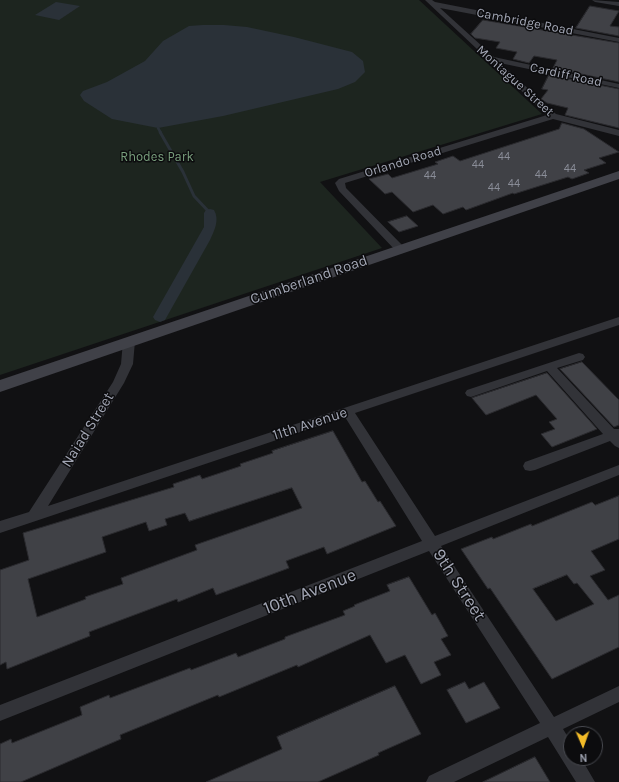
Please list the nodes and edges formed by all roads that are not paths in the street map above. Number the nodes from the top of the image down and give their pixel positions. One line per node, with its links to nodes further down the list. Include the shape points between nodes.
1 (595, 0): 3 (street)
2 (430, 2): 4 (street, Cambridge Road); 5 (street, Montague Street)
3 (619, 4)
4 (619, 40)
5 (490, 59): 6 (street, Cardiff Road); 7 (street, Montague Street)
6 (619, 86)
7 (553, 116): 8 (street, Montague Street); 10 (street, Orlando Road, via 342,181 342,189)
8 (619, 132)
9 (619, 175): 10 (street, Cumberland Road)
10 (400, 249): 12 (street, Cumberland Road)
11 (619, 321): 17 (street, 11th Avenue)
12 (130, 341): 15 (street, Cumberland Road); 21 (street, Naiad Street, via 127,364 118,383)
13 (579, 357): 14 (street)
14 (549, 366): 16 (street); 18 (street)
15 (0, 386)
16 (471, 393)
17 (348, 412): 21 (street, 11th Avenue); 23 (street, 9th Street)
18 (617, 437): 19 (street)
19 (530, 466)
20 (619, 470): 23 (street, 10th Avenue)
21 (35, 514): 22 (street, 11th Avenue)
22 (0, 526)
23 (432, 544): 25 (street, 10th Avenue); 26 (street, 9th Street)
24 (619, 694): 26 (street)
25 (0, 713)
26 (551, 726): 27 (street, 9th Street); 29 (street)
27 (563, 745)
28 (576, 766): 30 (street, 9th Street)
29 (435, 782)
30 (586, 782)

